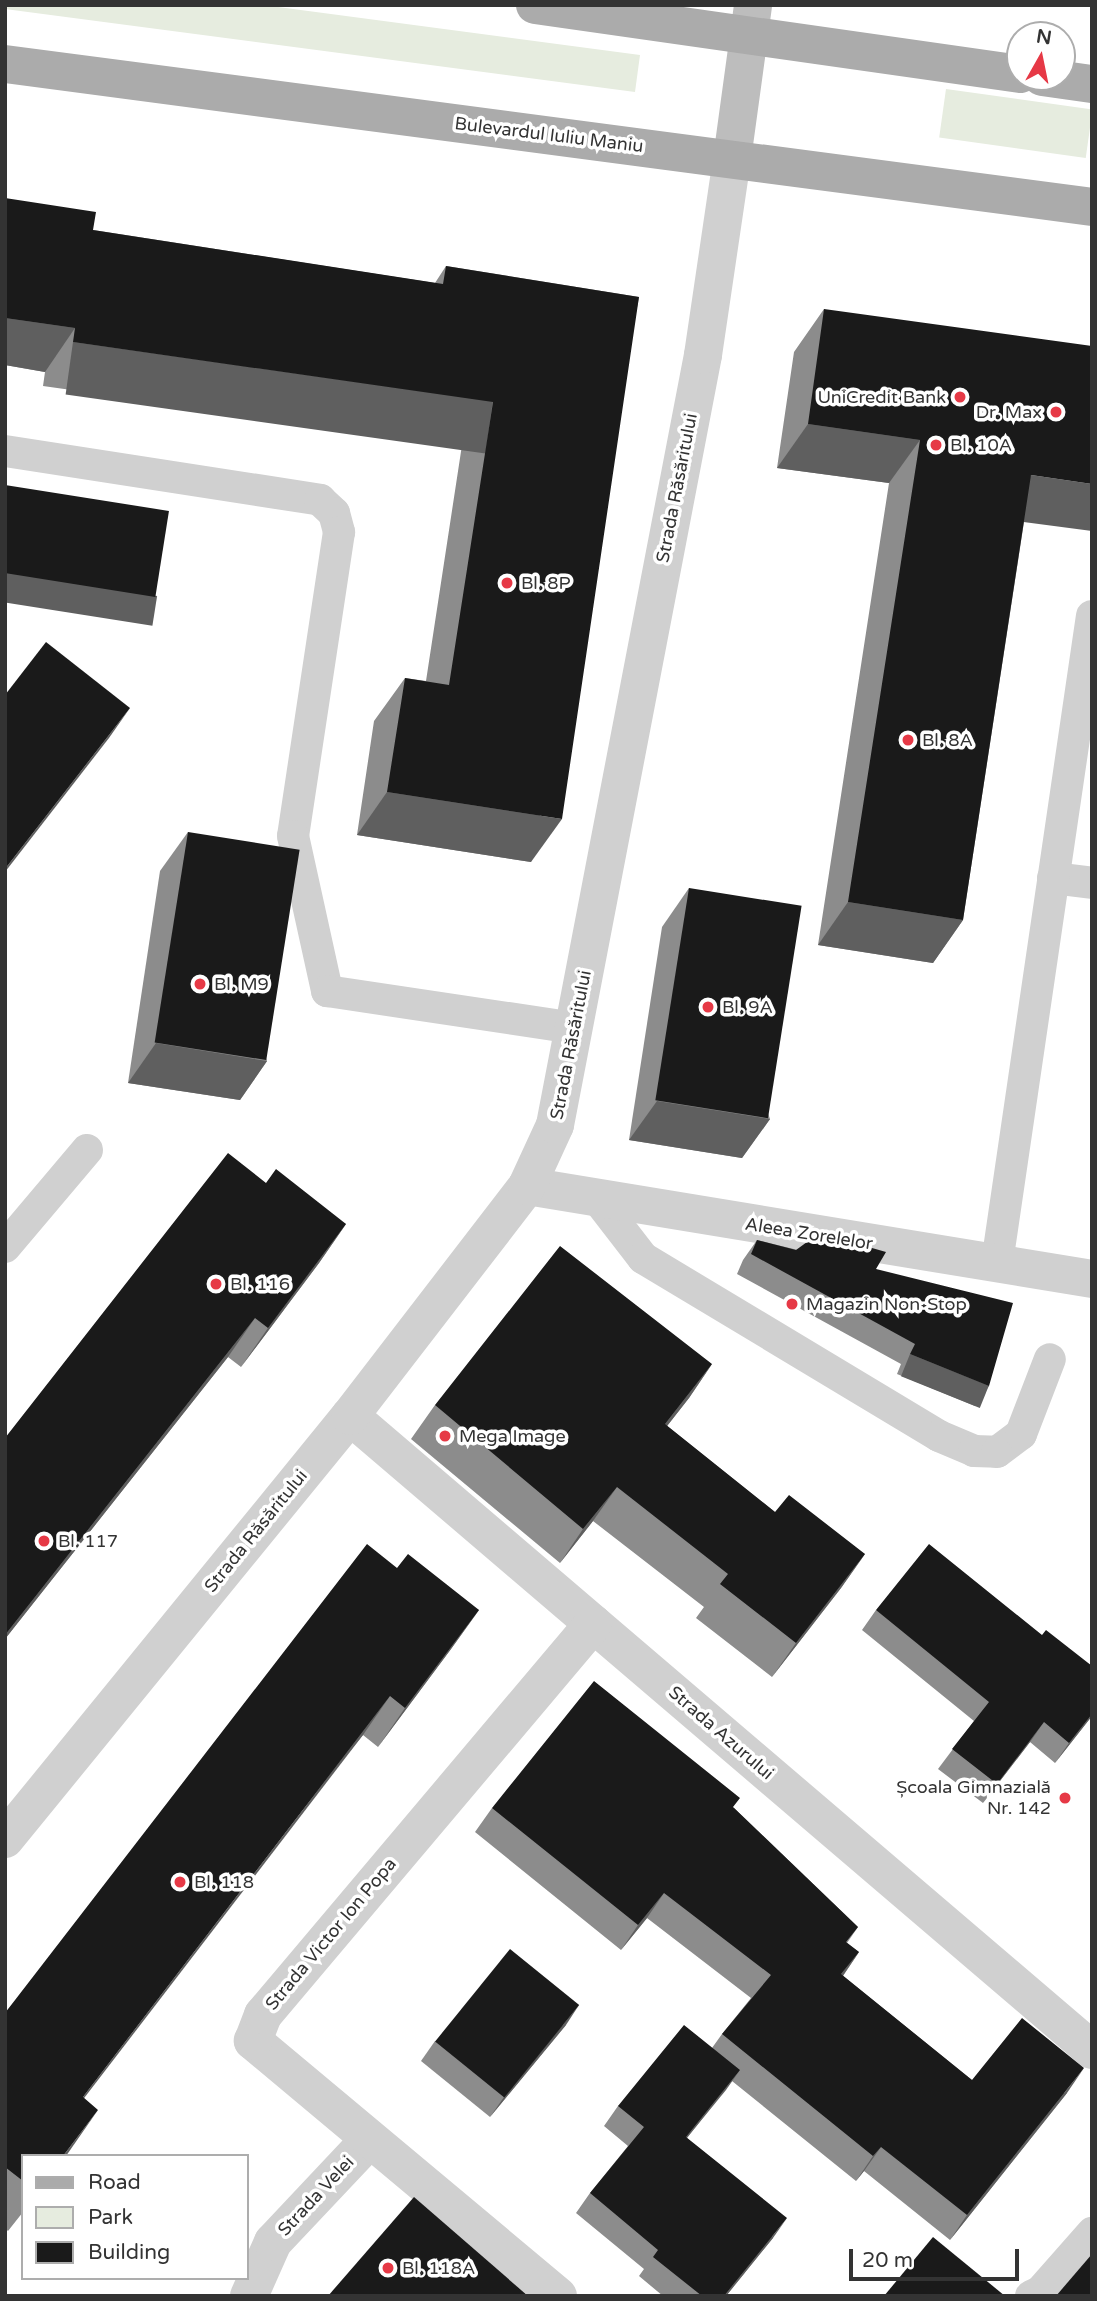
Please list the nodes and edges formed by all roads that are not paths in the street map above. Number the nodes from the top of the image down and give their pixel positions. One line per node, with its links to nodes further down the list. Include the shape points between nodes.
1 (535, 5): 2 (main road)
2 (751, 20): 4 (main road); 5 (street)
3 (5, 64): 5 (main road, Bulevardul Iuliu Maniu)
4 (1006, 71)
5 (732, 159): 6 (main road, Bulevardul Iuliu Maniu); 11 (street, Strada Răsăritului, via 702,355)
6 (1092, 207)
7 (5, 451): 11 (lane, via 320,500 334,513 339,532 293,836 327,991)
8 (1092, 616): 9 (lane)
9 (1054, 878): 10 (lane); 16 (lane)
10 (1092, 883)
11 (575, 1028): 13 (street, Strada Răsăritului, via 555,1125)
12 (88, 1150): 15 (lane)
13 (527, 1186): 14 (street, Aleea Zorelelor); 19 (street, Strada Răsăritului)
14 (598, 1201): 16 (street, Aleea Zorelelor); 18 (lane, via 643,1258 939,1436 974,1451 997,1452 1021,1434)
15 (5, 1247)
16 (997, 1263): 17 (street, Aleea Zorelelor)
17 (1092, 1279)
18 (1050, 1359)
19 (350, 1416): 20 (street, Strada Azurului); 21 (street, Strada Răsăritului)
20 (593, 1624): 22 (street, Strada Azurului); 23 (street, Strada Victor Ion Popa, via 263,2015 253,2041)
21 (5, 1839)
22 (1092, 2050)
23 (370, 2139): 25 (street, Strada Velei, via 273,2242); 26 (street, Strada Victor Ion Popa)
24 (1092, 2233): 27 (lane, via 1040,2292)
25 (249, 2296)
26 (558, 2296)
27 (1031, 2296)

